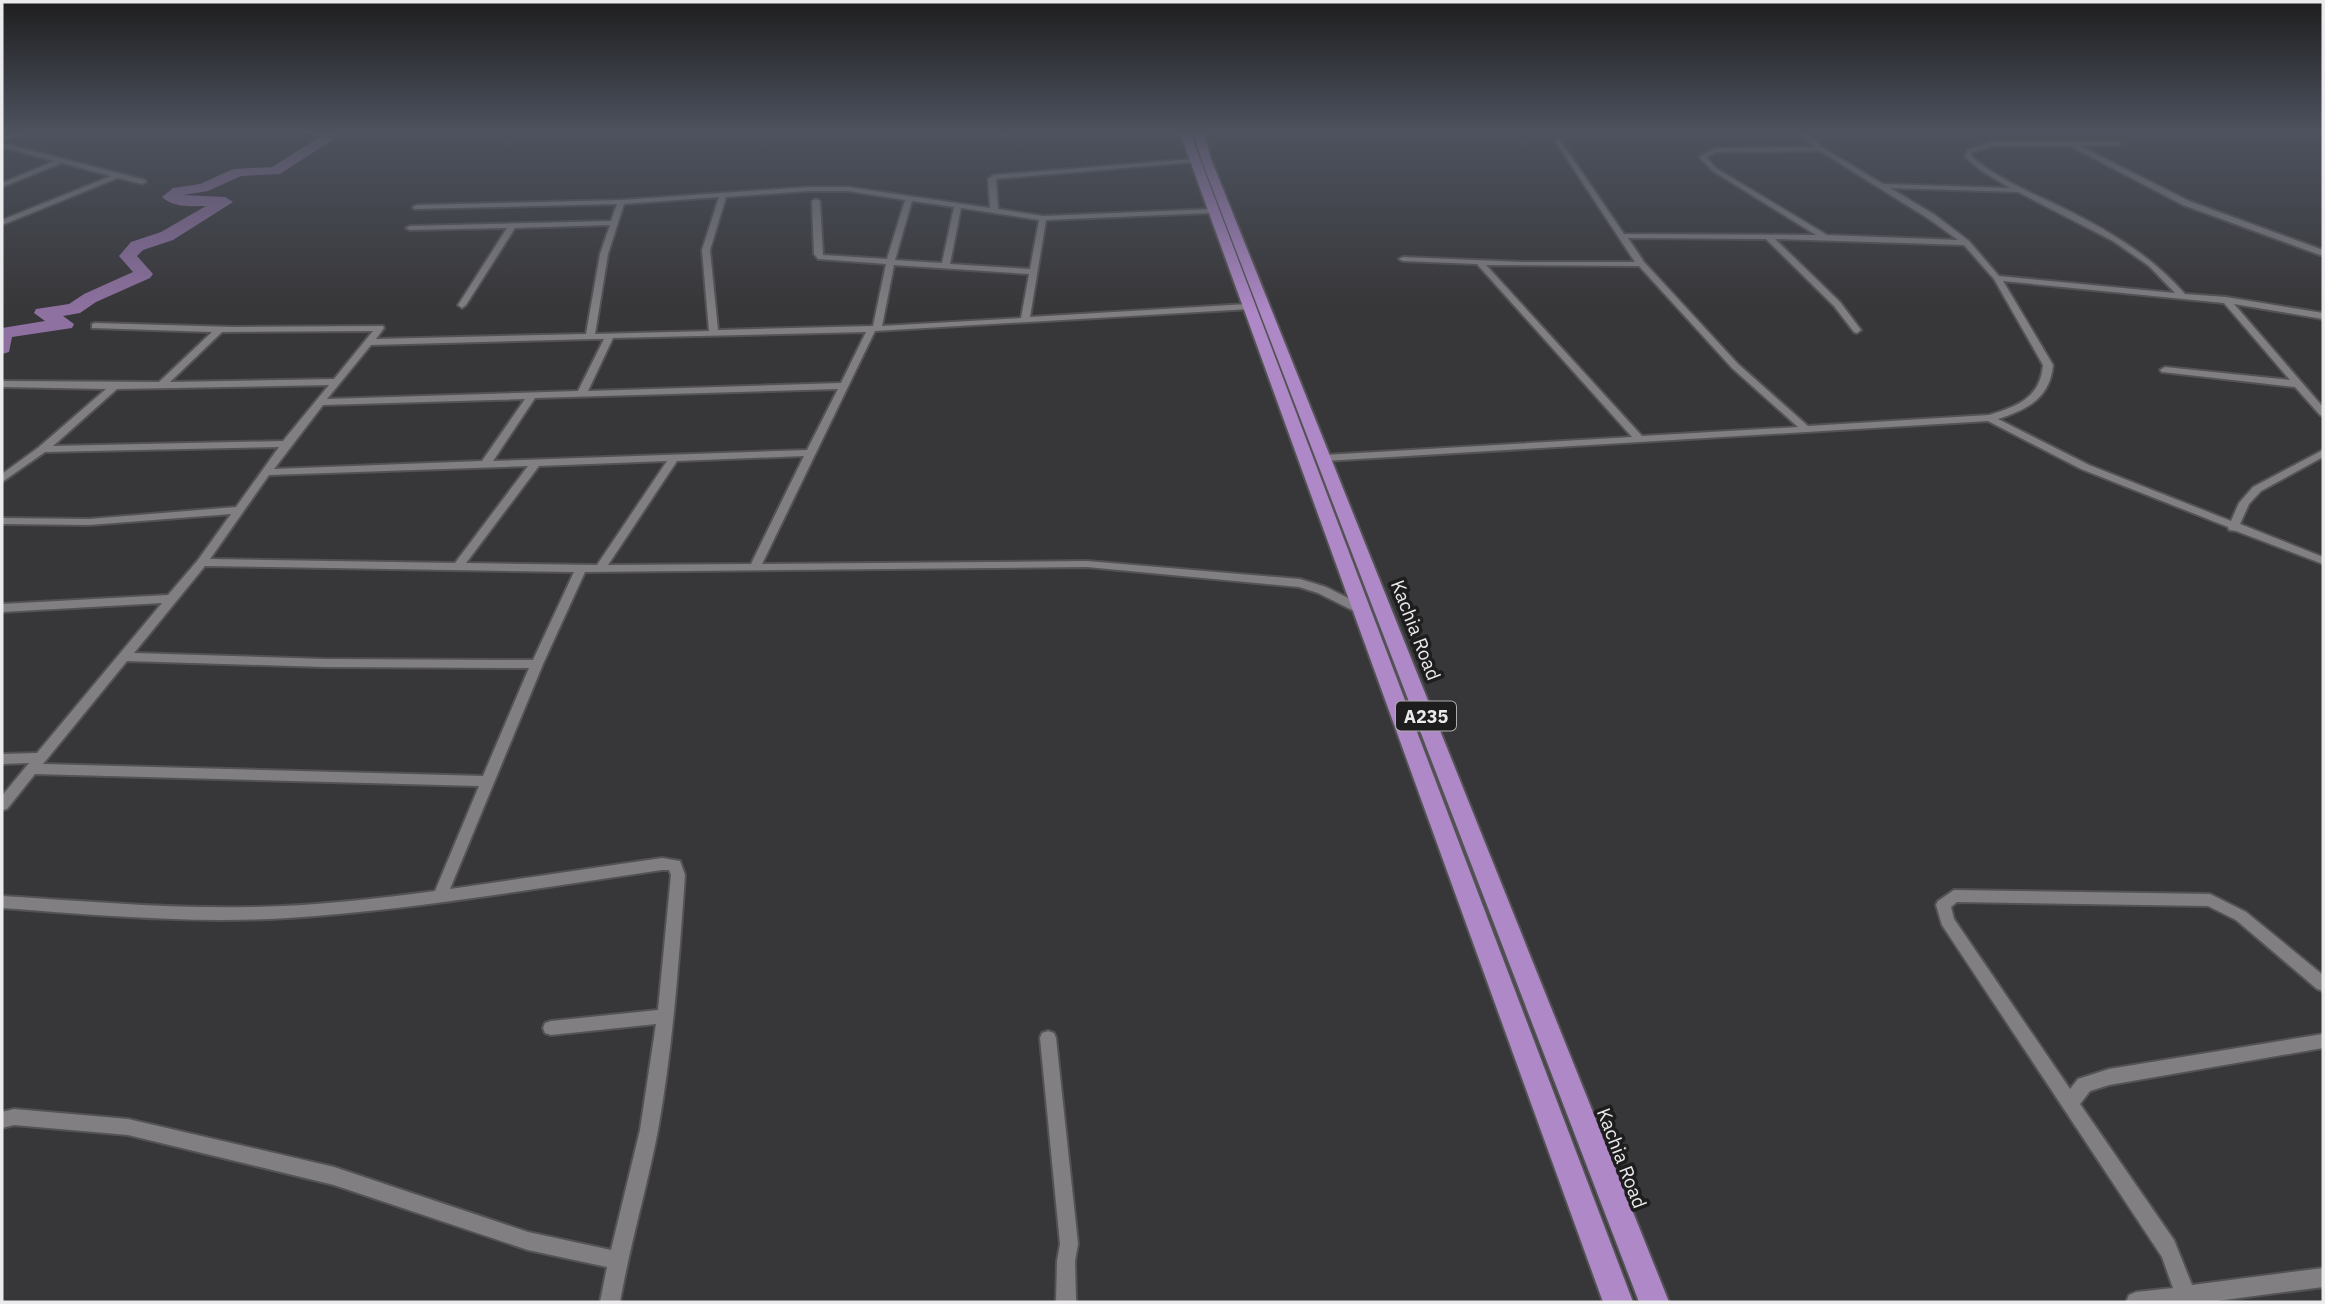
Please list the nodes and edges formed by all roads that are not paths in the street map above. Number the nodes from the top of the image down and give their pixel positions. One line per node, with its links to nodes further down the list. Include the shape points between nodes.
1 (81, 191): 21 (street)
2 (809, 191): 12 (street)
3 (862, 191): 13 (street)
4 (994, 191): 18 (street)
5 (1204, 191): 19 (highway, A235)
6 (1219, 191): 69 (highway, Kachia Road / A235)
7 (1593, 191): 25 (street)
8 (1749, 191): 26 (street)
9 (1888, 191): 28 (street)
10 (2023, 191): 37 (street, via 2142,256)
11 (2163, 191): 29 (street)
12 (723, 195): 15 (street); 47 (street, via 706,250)
13 (909, 197): 16 (street); 31 (street)
14 (816, 201): 31 (street, via 817,254)
15 (621, 202): 17 (street); 22 (street)
16 (958, 206): 18 (street); 33 (street)
17 (417, 207)
18 (994, 211): 20 (street)
19 (1212, 211): 20 (street); 40 (highway, A235)
20 (1043, 218): 35 (street)
21 (2, 223)
22 (614, 223): 23 (street); 49 (street)
23 (512, 226): 24 (street); 39 (street)
24 (410, 228)
25 (1624, 236): 27 (street); 34 (street)
26 (1824, 236): 27 (street); 28 (street)
27 (1768, 237): 46 (street, via 1837,304)
28 (1966, 243): 36 (street)
29 (2323, 253)
30 (1403, 259): 32 (street)
31 (890, 261): 33 (street); 45 (street)
32 (1479, 262): 34 (street); 64 (street)
33 (946, 264): 35 (street)
34 (1641, 264): 63 (street, via 1735,366)
35 (1033, 272): 42 (street)
36 (1997, 278): 37 (street); 62 (street, via 2048,365 2048,378 2032,401)
37 (2182, 296): 38 (street)
38 (2226, 300): 41 (street); 54 (street)
39 (462, 305)
40 (1247, 307): 42 (street); 86 (highway, A235)
41 (2323, 316)
42 (1025, 320): 45 (street)
43 (95, 326): 44 (street)
44 (220, 329): 50 (street, via 380,328); 55 (street)
45 (875, 329): 47 (street); 57 (street)
46 (1857, 330)
47 (714, 333): 48 (street)
48 (610, 336): 49 (street); 58 (street)
49 (590, 337): 50 (street)
50 (369, 342): 52 (street)
51 (2165, 370): 54 (street)
52 (338, 382): 55 (street); 60 (street)
53 (2, 384): 56 (street)
54 (2298, 384): 61 (street)
55 (162, 385): 56 (street)
56 (115, 386): 66 (street)
57 (844, 386): 58 (street); 67 (street)
58 (582, 393): 59 (street)
59 (532, 395): 60 (street); 72 (street)
60 (322, 402): 65 (street)
61 (2323, 413)
62 (1990, 418): 63 (street); 77 (street, via 2085,467)
63 (1806, 429): 64 (street)
64 (1640, 440): 69 (street)
65 (286, 444): 66 (street); 73 (street)
66 (43, 450): 74 (street)
67 (811, 453): 70 (street); 80 (street)
68 (2323, 453): 77 (street, via 2257,489 2244,503)
69 (1325, 458): 108 (highway, Kachia Road / A235)
70 (673, 459): 71 (street); 83 (street)
71 (535, 464): 72 (street); 81 (street)
72 (485, 465): 73 (street)
73 (268, 471): 75 (street)
74 (2, 479)
75 (240, 510): 76 (street, via 89,522); 79 (street)
76 (2, 521)
77 (2233, 528): 78 (street)
78 (2323, 561)
79 (202, 562): 81 (street); 84 (street)
80 (755, 567): 83 (street); 86 (street, via 1087,564 1300,583)
81 (457, 568): 82 (street)
82 (581, 569): 83 (street); 88 (street)
83 (600, 569)
84 (172, 599): 85 (street); 87 (street)
85 (2, 608)
86 (1360, 609): 107 (highway, A235)
87 (124, 657): 88 (street); 90 (street)
88 (537, 664): 91 (street)
89 (2, 759): 90 (street)
90 (36, 764): 91 (street); 92 (street)
91 (488, 781): 93 (street)
92 (2, 805)
93 (440, 896): 94 (street, via 287,912); 96 (street, via 675,865 678,875)
94 (2, 902)
95 (2323, 985): 100 (street, via 2242,916 2210,900 1954,897 1942,905 1947,921)
96 (666, 1016): 97 (street); 102 (street, via 648,1134)
97 (551, 1028)
98 (1048, 1038): 106 (street, via 1069,1244)
99 (2323, 1041): 100 (street, via 2109,1077 2084,1085)
100 (2071, 1102): 104 (street, via 2167,1247)
101 (2, 1120): 102 (street, via 14,1117 128,1127 334,1176 528,1241)
102 (616, 1260): 105 (street)
103 (2323, 1278): 104 (street)
104 (2189, 1298): 109 (street)
105 (610, 1302)
106 (1066, 1302)
107 (1618, 1302)
108 (1654, 1302)
109 (2136, 1302)

